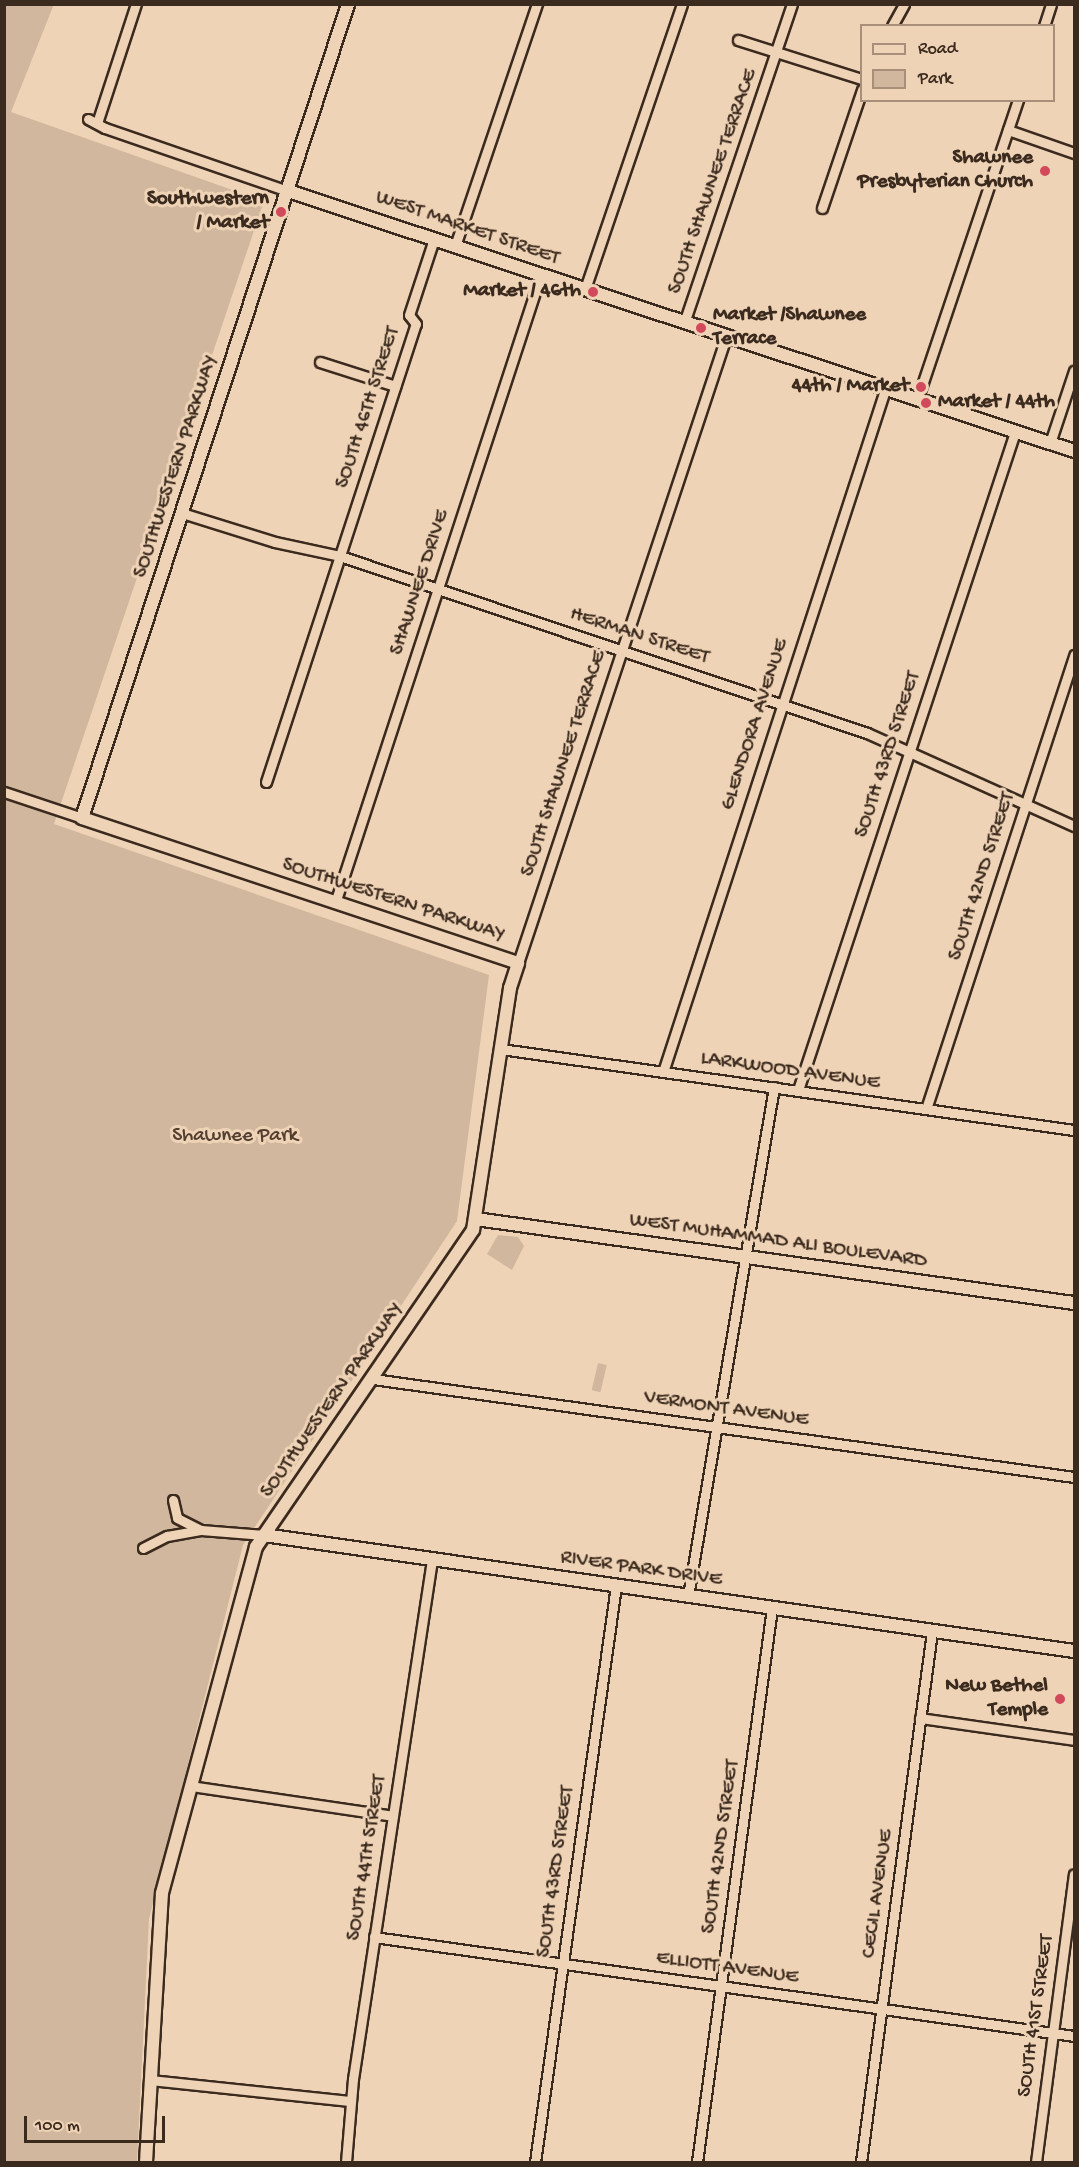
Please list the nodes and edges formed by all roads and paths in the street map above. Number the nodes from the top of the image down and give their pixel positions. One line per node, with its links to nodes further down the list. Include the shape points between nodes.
1 (136, 4): 17 (street, WEST MARKET STREET, via 93,121)
2 (537, 4): 20 (street)
3 (682, 4): 22 (street)
4 (792, 4): 11 (street, SOUTH SHAWNEE TERRACE)
5 (904, 4): 8 (street)
6 (1051, 4): 9 (street)
7 (347, 8): 17 (street, SOUTHWESTERN PARKWAY)
8 (893, 24)
9 (1045, 24)
10 (738, 40): 11 (street)
11 (777, 52): 12 (street); 23 (street, SOUTH SHAWNEE TERRACE)
12 (860, 79)
13 (860, 93): 18 (street)
14 (1017, 102): 15 (street)
15 (1008, 130): 16 (street); 29 (street)
16 (1074, 153)
17 (288, 190): 19 (street, WEST MARKET STREET); 33 (street, SOUTHWESTERN PARKWAY)
18 (822, 208)
19 (434, 239): 20 (street, WEST MARKET STREET); 27 (street, SOUTH 46TH STREET, via 409,315 416,324)
20 (454, 246): 21 (street, WEST MARKET STREET)
21 (541, 274): 22 (street, WEST MARKET STREET); 35 (street, SHAWNEE DRIVE)
22 (585, 289): 23 (street, WEST MARKET STREET)
23 (684, 323): 24 (street, WEST MARKET STREET)
24 (726, 337): 28 (street, WEST MARKET STREET); 36 (street, SOUTH SHAWNEE TERRACE)
25 (320, 362): 27 (street)
26 (1074, 371): 31 (street)
27 (396, 386): 34 (street, SOUTH 46TH STREET)
28 (885, 390): 29 (street, WEST MARKET STREET); 38 (street, GLENDORA AVENUE)
29 (917, 400): 30 (street, WEST MARKET STREET)
30 (1015, 432): 31 (street, WEST MARKET STREET); 39 (street, SOUTH 43RD STREET)
31 (1050, 443): 32 (street, WEST MARKET STREET)
32 (1074, 451)
33 (182, 513): 34 (street, HERMAN STREET, via 275,542); 43 (street, SOUTHWESTERN PARKWAY)
34 (340, 556): 35 (street, HERMAN STREET); 40 (street, SOUTH 46TH STREET)
35 (438, 589): 36 (street, HERMAN STREET); 45 (street, SHAWNEE DRIVE)
36 (621, 650): 38 (street, HERMAN STREET); 46 (street, SOUTH SHAWNEE TERRACE)
37 (1074, 655): 42 (street, SOUTH 42ND STREET)
38 (782, 704): 39 (street, HERMAN STREET); 48 (street, GLENDORA AVENUE)
39 (909, 753): 42 (street, HERMAN STREET); 50 (street, SOUTH 43RD STREET)
40 (266, 782)
41 (4, 792): 43 (street)
42 (1026, 804): 44 (street, HERMAN STREET); 51 (street, SOUTH 42ND STREET)
43 (82, 818): 45 (street, SOUTHWESTERN PARKWAY)
44 (1074, 826)
45 (335, 903): 46 (street, SOUTHWESTERN PARKWAY)
46 (518, 963): 47 (street, SOUTHWESTERN PARKWAY)
47 (501, 1049): 48 (street, LARKWOOD AVENUE); 53 (street, SOUTHWESTERN PARKWAY)
48 (663, 1072): 49 (street, LARKWOOD AVENUE)
49 (774, 1087): 50 (street, LARKWOOD AVENUE); 54 (street)
50 (798, 1090): 51 (street, LARKWOOD AVENUE)
51 (926, 1109): 52 (street, LARKWOOD AVENUE)
52 (1074, 1130)
53 (476, 1219): 54 (street, WEST MUHAMMAD ALI BOULEVARD); 56 (street, SOUTHWESTERN PARKWAY, via 465,1245)
54 (745, 1257): 55 (street, WEST MUHAMMAD ALI BOULEVARD); 57 (street)
55 (1074, 1303)
56 (373, 1378): 57 (street, VERMONT AVENUE); 61 (street, SOUTHWESTERN PARKWAY)
57 (717, 1426): 58 (street, VERMONT AVENUE); 65 (street)
58 (1074, 1477)
59 (173, 1500): 60 (street, RIVER PARK DRIVE, via 177,1518)
60 (201, 1530): 61 (street, RIVER PARK DRIVE); 62 (street, RIVER PARK DRIVE, via 167,1536)
61 (264, 1535): 63 (street, RIVER PARK DRIVE); 71 (street, SOUTHWESTERN PARKWAY, via 256,1547)
62 (143, 1548)
63 (432, 1560): 64 (street, RIVER PARK DRIVE); 72 (street, SOUTH 44TH STREET)
64 (616, 1586): 65 (street, RIVER PARK DRIVE); 75 (street, SOUTH 43RD STREET)
65 (688, 1596): 66 (street, RIVER PARK DRIVE)
66 (772, 1608): 67 (street, RIVER PARK DRIVE); 76 (street, SOUTH 42ND STREET)
67 (932, 1631): 68 (street, RIVER PARK DRIVE); 69 (street, CECIL AVENUE)
68 (1074, 1651)
69 (920, 1718): 70 (street); 77 (street, CECIL AVENUE)
70 (1074, 1740)
71 (191, 1786): 72 (street); 80 (street, SOUTHWESTERN PARKWAY, via 160,1910)
72 (393, 1816): 74 (street, SOUTH 44TH STREET)
73 (1074, 1874): 78 (street, SOUTH 41ST STREET)
74 (374, 1937): 75 (street, ELLIOTT AVENUE); 81 (street, SOUTH 44TH STREET)
75 (562, 1964): 76 (street, ELLIOTT AVENUE); 84 (street, SOUTH 43RD STREET)
76 (721, 1986): 77 (street, ELLIOTT AVENUE); 85 (street, SOUTH 42ND STREET)
77 (881, 2009): 78 (street, ELLIOTT AVENUE); 86 (street, CECIL AVENUE)
78 (1053, 2033): 79 (street, ELLIOTT AVENUE); 87 (street, SOUTH 41ST STREET)
79 (1074, 2036)
80 (150, 2080): 81 (street); 82 (street, SOUTHWESTERN PARKWAY)
81 (350, 2101): 83 (street, SOUTH 44TH STREET)
82 (146, 2163)
83 (346, 2163)
84 (535, 2163)
85 (697, 2163)
86 (861, 2163)
87 (1036, 2163)

